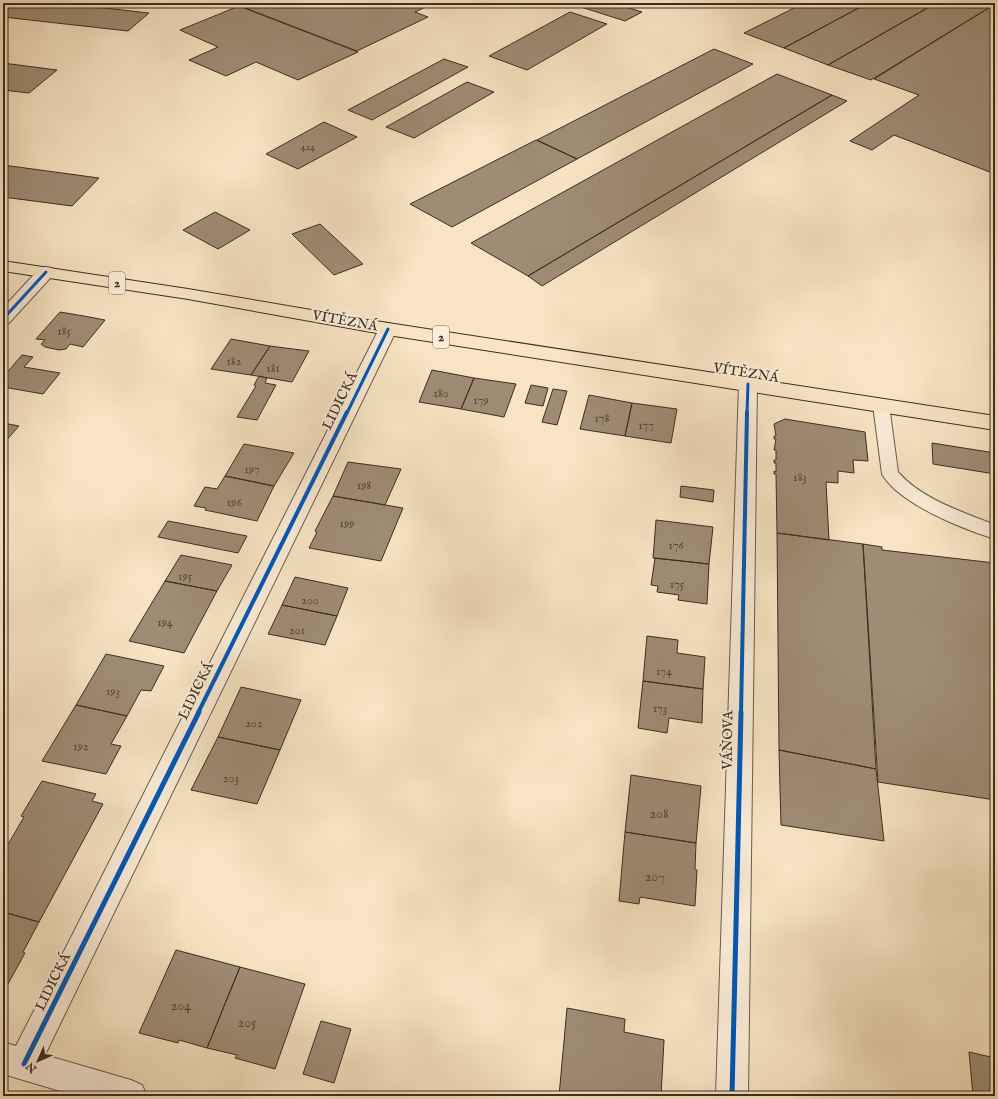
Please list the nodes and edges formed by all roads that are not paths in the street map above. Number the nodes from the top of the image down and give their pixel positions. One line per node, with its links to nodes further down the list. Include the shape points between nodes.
1 (3, 266): 2 (main road, VÍTĚZNÁ / 2)
2 (46, 272): 3 (street); 4 (main road, VÍTĚZNÁ / 2)
3 (3, 319)
4 (388, 329): 5 (main road, VÍTĚZNÁ / 2); 9 (street, LIDICKÁ)
5 (748, 384): 6 (main road, VÍTĚZNÁ / 2); 11 (street, VÁŇOVA)
6 (881, 405): 7 (main road, VÍTĚZNÁ / 2); 8 (lane, via 890,474 896,483 921,499)
7 (995, 423)
8 (995, 532)
9 (14, 1061): 10 (street)
10 (131, 1096)
11 (732, 1096)

